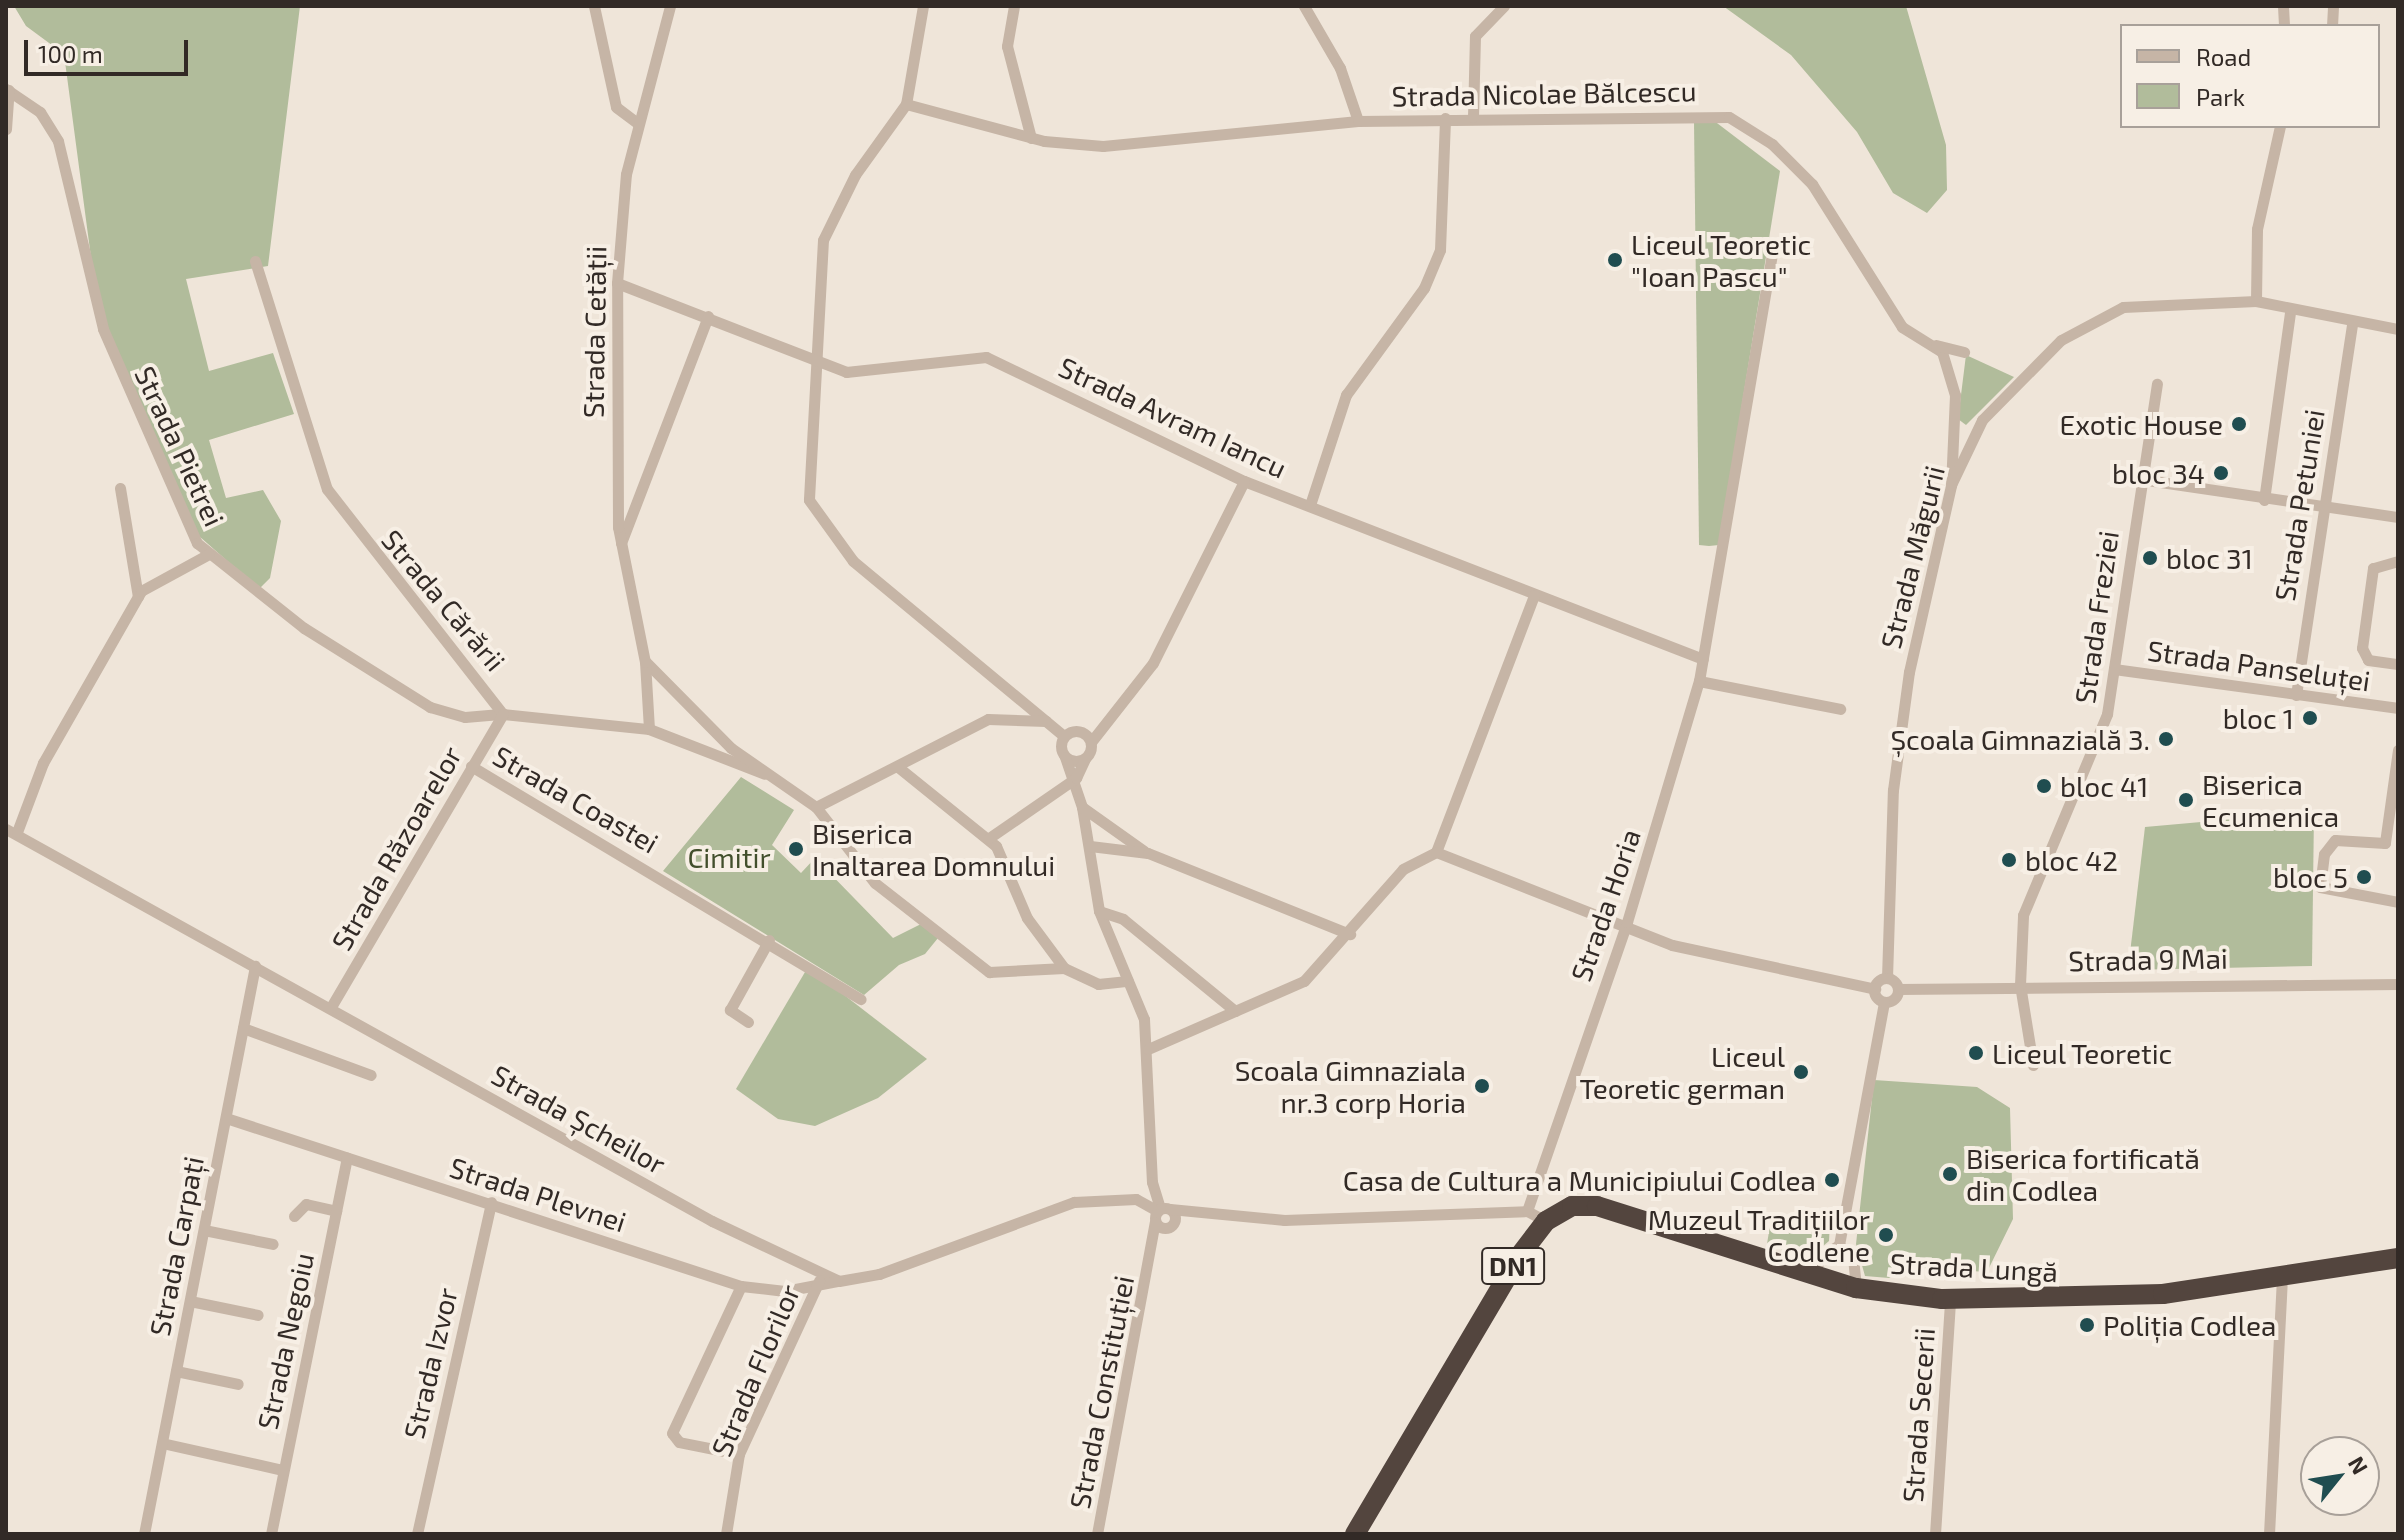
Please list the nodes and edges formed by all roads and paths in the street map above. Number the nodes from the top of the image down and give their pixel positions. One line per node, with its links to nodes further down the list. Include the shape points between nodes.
1 (594, 6): 13 (street, via 616,107)
2 (670, 6): 13 (street, Strada Cetății)
3 (923, 6): 9 (street)
4 (1014, 6): 16 (street, via 1007,46)
5 (1304, 6): 12 (street, via 1340,68)
6 (1504, 6): 7 (street)
7 (1485, 11): 10 (street, via 1472,50)
8 (8, 90): 15 (street); 38 (street, Strada Pietrei, via 40,112 58,141 90,287 121,381 186,526)
9 (906, 104): 16 (street, Strada Nicolae Bălcescu); 27 (street, via 855,175 823,240)
10 (1473, 117): 11 (street, Strada Nicolae Bălcescu); 25 (street, Strada Nicolae Bălcescu, via 1697,112 1744,124 1825,200 1902,327)
11 (1445, 118): 12 (street, Strada Nicolae Bălcescu); 34 (street, via 1440,250 1408,312 1350,387)
12 (1358, 121): 16 (street, Strada Nicolae Bălcescu, via 1124,145)
13 (637, 123): 19 (street, Strada Cetății)
14 (2280, 128): 20 (street, via 2257,229)
15 (6, 129)
16 (1031, 138)
17 (1773, 249): 42 (street, Strada Horia)
18 (255, 261): 50 (street, Strada Cărării, via 327,489)
19 (617, 283): 22 (street, Strada Avram Iancu); 37 (street, Strada Cetății)
20 (2256, 301): 21 (street, Strada Măgurii); 31 (street, Strada Măgurii, via 2136,305 2090,320 1993,406)
21 (2290, 312): 23 (street, Strada Măgurii); 33 (street)
22 (708, 316): 27 (street, Strada Avram Iancu); 37 (street)
23 (2352, 323): 24 (street, Strada Măgurii); 35 (street, Strada Petuniei)
24 (2398, 329)
25 (1935, 345): 26 (street, Strada Nicolae Bălcescu); 31 (street, via 1955,387)
26 (1964, 352)
27 (817, 360): 30 (street, Strada Avram Iancu, via 866,373 964,354 986,357); 51 (street, via 807,485 819,523 875,581)
28 (2157, 384): 29 (street, Strada Freziei)
29 (2140, 479): 33 (street); 45 (street, Strada Freziei)
30 (1244, 481): 34 (street, Strada Avram Iancu); 54 (street, via 1153,663)
31 (1951, 485): 76 (street, Strada Măgurii, via 1901,719)
32 (120, 488): 41 (street)
33 (2264, 500): 35 (street)
34 (1310, 505): 40 (street, Strada Avram Iancu)
35 (2322, 508): 36 (street); 47 (street, Strada Petuniei)
36 (2398, 517)
37 (620, 548): 43 (street, Strada Cetății)
38 (209, 554): 41 (street, via 152,582); 50 (street, Strada Pietrei, via 304,628 430,707 465,717)
39 (2398, 561): 44 (street, Strada Panseluței, via 2373,568 2362,648 2368,660)
40 (1534, 595): 42 (street, Strada Avram Iancu); 67 (street)
41 (138, 597): 64 (street, via 43,763)
42 (1703, 659): 46 (street, Strada Horia)
43 (645, 662): 52 (street, Strada Cetății); 60 (street)
44 (2398, 664)
45 (2114, 669): 47 (street, Strada Panseluței); 79 (street, Strada Freziei, via 2107,714 2026,899)
46 (1699, 681): 49 (street); 71 (street, Strada Horia)
47 (2296, 695): 48 (street, Strada Panseluței)
48 (2398, 708)
49 (1840, 709)
50 (503, 714): 52 (street, Strada Cărării); 58 (street, Strada Răzoarelor)
51 (1047, 722): 53 (street); 59 (street, via 988,719)
52 (649, 729): 60 (street, Strada Cărării)
53 (1064, 736): 54 (street, via 1077,731); 56 (street)
54 (1091, 742): 57 (street)
55 (2398, 750): 69 (street, via 2385,843 2335,840 2324,854 2320,887)
56 (1065, 757): 57 (street); 61 (street, Strada Constituției)
57 (1085, 759): 61 (street)
58 (471, 766): 73 (street, Strada Coastei); 84 (street, Strada Răzoarelor)
59 (898, 767): 62 (street); 65 (street)
60 (765, 774): 62 (street)
61 (1076, 778): 63 (street, Strada Constituției); 65 (street)
62 (816, 807): 75 (street, via 875,883 989,972)
63 (1082, 807): 66 (street, Strada Constituției); 68 (street)
64 (12, 830): 74 (street, Strada Șcheilor)
65 (989, 838): 75 (street, via 1027,918)
66 (1090, 846): 68 (street); 70 (street, Strada Constituției)
67 (1436, 852): 71 (street); 72 (street, via 1409,864)
68 (1148, 853): 72 (street)
69 (2398, 902)
70 (1099, 911): 77 (street, Strada Constituției); 85 (street, via 1123,919)
71 (1625, 928): 80 (street, via 1752,967); 95 (street, Strada Horia)
72 (1350, 934): 85 (street, via 1304,981)
73 (769, 940): 82 (street, Strada Coastei); 86 (street, via 730,1010)
74 (255, 966): 84 (street, Strada Șcheilor); 87 (street, Strada Carpați)
75 (1064, 968): 77 (street, via 1098,984)
76 (1887, 978): 80 (street); 81 (street)
77 (1128, 981): 88 (street, Strada Constituției)
78 (2398, 984): 79 (street, Strada 9 Mai)
79 (2020, 985): 81 (street, Strada 9 Mai); 89 (street, Strada Freziei)
80 (1875, 989): 83 (street)
81 (1898, 989): 83 (street)
82 (861, 999)
83 (1884, 1002): 103 (street)
84 (331, 1007): 106 (street, Strada Șcheilor, via 712,1221)
85 (1235, 1011): 88 (street)
86 (748, 1022)
87 (243, 1028): 90 (street); 91 (street, Strada Carpați)
88 (1148, 1049): 96 (street, Strada Constituției, via 1152,1182)
89 (2033, 1065)
90 (371, 1075)
91 (226, 1118): 92 (street, Strada Plevnei); 101 (street, Strada Carpați)
92 (347, 1158): 93 (street, Strada Plevnei); 94 (street, Strada Negoiu)
93 (491, 1202): 110 (street, Strada Plevnei); 123 (street, Strada Izvor)
94 (336, 1211): 97 (street, via 306,1204); 120 (street, Strada Negoiu)
95 (1527, 1211): 98 (street); 99 (street)
96 (1161, 1213): 98 (street); 100 (street); 100 (street); 105 (street, Strada Constituției); 109 (street, via 1136,1199 1074,1202 879,1274)
97 (294, 1216)
98 (1206, 1216): 100 (street)
99 (1546, 1221): 107 (highway, Strada Lungă / DN1, via 1572,1206 1597,1206); 126 (highway, DN1)
100 (1170, 1227): 105 (street, Strada Constituției)
101 (204, 1230): 102 (street); 114 (street, Strada Carpați)
102 (273, 1244)
103 (1839, 1245): 107 (street, via 1822,1255); 112 (street, via 1853,1258)
104 (2398, 1258): 108 (highway, Strada Lungă / DN1)
105 (1152, 1260): 125 (street, Strada Constituției)
106 (822, 1274): 109 (street, Strada Șcheilor); 111 (street, Strada Florilor)
107 (1813, 1275): 112 (highway, Strada Lungă / DN1)
108 (2282, 1276): 113 (highway, Strada Lungă / DN1, via 2088,1300); 128 (street)
109 (839, 1281): 111 (street, Strada Plevnei)
110 (741, 1286): 111 (street, Strada Plevnei); 119 (street, via 672,1433 679,1442)
111 (817, 1286): 119 (street, Strada Florilor)
112 (1856, 1288): 113 (highway, Strada Lungă / DN1)
113 (1950, 1299): 127 (street, Strada Secerii)
114 (190, 1301): 115 (street); 116 (street, Strada Carpați)
115 (258, 1315)
116 (176, 1371): 117 (street); 118 (street, Strada Carpați)
117 (238, 1384)
118 (162, 1443): 120 (street); 121 (street, Strada Carpați)
119 (739, 1454): 124 (street, Strada Florilor)
120 (283, 1470): 122 (street, Strada Negoiu)
121 (144, 1534)
122 (271, 1534)
123 (417, 1534)
124 (726, 1534)
125 (1097, 1534)
126 (1355, 1534)
127 (1935, 1534)
128 (2269, 1534)

